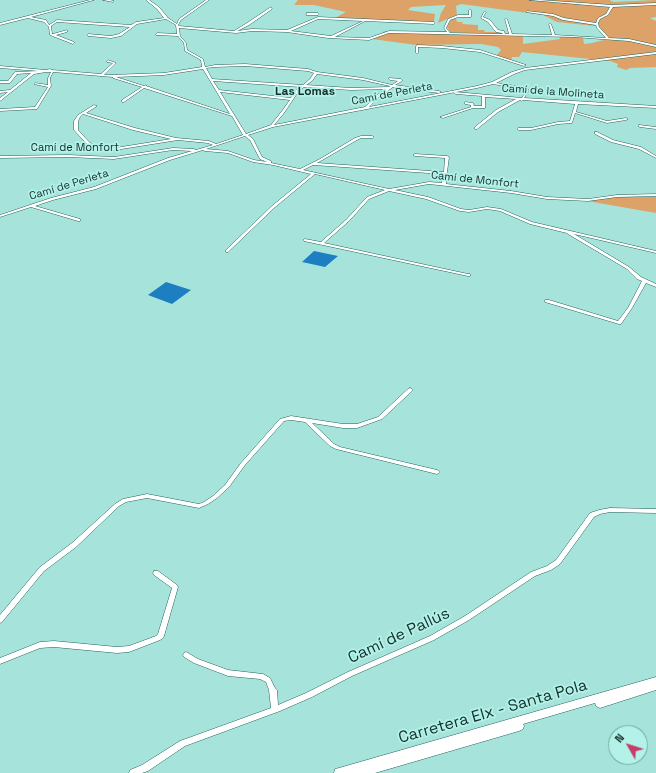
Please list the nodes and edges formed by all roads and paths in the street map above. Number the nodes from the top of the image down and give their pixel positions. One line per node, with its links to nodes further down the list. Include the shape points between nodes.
1 (93, 0): 16 (street)
2 (104, 0): 6 (street)
3 (148, 0): 17 (street)
4 (208, 0): 26 (street, via 180,20)
5 (530, 0): 9 (street)
6 (112, 1)
7 (610, 1): 9 (street)
8 (656, 4): 9 (street)
9 (611, 6): 23 (street)
10 (271, 8): 31 (street)
11 (470, 10): 32 (street, via 470,16 458,16 449,20 445,28)
12 (485, 12): 37 (street, via 482,17)
13 (527, 12): 23 (street, via 553,14 563,19)
14 (307, 14): 15 (street)
15 (318, 15): 19 (street); 30 (street)
16 (27, 17): 21 (street); 24 (street, via 45,21)
17 (166, 18): 25 (street, via 136,23); 26 (street)
18 (506, 19): 38 (street)
19 (365, 21): 20 (street); 40 (street)
20 (434, 23)
21 (0, 24)
22 (550, 24): 39 (street)
23 (597, 24): 41 (street)
24 (49, 26): 25 (street, via 57,21); 34 (street)
25 (132, 26): 35 (street, via 120,36)
26 (177, 26): 29 (street); 36 (street)
27 (227, 28): 29 (street)
28 (66, 31): 34 (street)
29 (220, 31): 31 (street)
30 (287, 31): 31 (street); 40 (street)
31 (232, 32)
32 (449, 33): 37 (street); 40 (street, via 388,32 369,39)
33 (157, 34): 36 (street)
34 (53, 35): 42 (street)
35 (88, 35)
36 (178, 35): 49 (street, via 185,43 186,50 202,60)
37 (505, 35): 38 (street)
38 (511, 35): 39 (street)
39 (554, 36): 41 (street)
40 (330, 38)
41 (609, 39): 43 (street)
42 (73, 43)
43 (656, 46)
44 (417, 53): 47 (street, via 417,46 442,46 480,51)
45 (656, 53): 58 (street, Camí de Perleta, via 525,69)
46 (108, 61): 53 (street, via 115,63)
47 (525, 65)
48 (0, 67): 50 (street)
49 (204, 68): 52 (street, via 240,65); 54 (street, via 164,74); 56 (street)
50 (50, 70): 51 (street); 53 (street); 61 (street)
51 (36, 72): 57 (street, via 16,73 9,82); 66 (street)
52 (316, 73): 60 (street); 63 (street, via 363,79)
53 (102, 75): 54 (street)
54 (110, 76): 62 (street)
55 (390, 79): 63 (street, via 401,80)
56 (211, 80): 60 (street); 67 (street)
57 (0, 82)
58 (490, 83): 64 (street); 69 (street, Camí de Perleta)
59 (35, 84): 61 (street)
60 (304, 85): 63 (street, via 351,89); 72 (street)
61 (50, 86): 82 (street, via 36,108)
62 (145, 86): 75 (street); 85 (street)
63 (392, 87): 70 (street); 81 (street)
64 (515, 87)
65 (528, 90): 74 (street)
66 (10, 91): 68 (street); 73 (street)
67 (218, 91): 72 (street); 85 (street)
68 (0, 92)
69 (449, 92): 70 (street, Camí de Perleta); 71 (street, Camí de la Molineta)
70 (444, 93): 81 (street, Camí de Perleta)
71 (483, 96): 74 (street, Camí de la Molineta); 79 (street, via 484,107)
72 (291, 99): 88 (street)
73 (0, 100)
74 (521, 100): 77 (street, Camí de la Molineta); 90 (street, via 497,111)
75 (123, 101)
76 (466, 103): 79 (street, via 472,104)
77 (577, 103): 80 (street, Camí de la Molineta); 83 (street)
78 (95, 106): 84 (street)
79 (473, 107): 86 (street)
80 (656, 107)
81 (366, 108): 88 (street, Camí de Perleta)
82 (0, 110)
83 (574, 112): 87 (street, via 607,122); 92 (street, via 571,122)
84 (83, 113): 96 (street); 96 (street, via 76,121 76,130 94,147 115,149)
85 (231, 115): 94 (street)
86 (442, 117)
87 (626, 119)
88 (272, 126): 94 (street, Camí de Perleta)
89 (640, 126): 91 (street)
90 (476, 128)
91 (656, 128)
92 (519, 129)
93 (596, 133): 101 (street, via 612,141 640,148)
94 (245, 135): 97 (street, Camí de Perleta); 102 (street, via 251,138 262,158)
95 (372, 137): 103 (street, via 359,137)
96 (178, 139): 97 (street)
97 (216, 145): 98 (street, Camí de Perleta)
98 (199, 150): 100 (street, Camí de Monfort, via 173,149 114,158); 102 (street, Camí de Monfort, via 228,152 253,161); 110 (street, Camí de Perleta, via 89,190)
99 (415, 155): 105 (street, via 447,157)
100 (0, 157)
101 (656, 157)
102 (273, 164): 104 (street, Camí de Monfort)
103 (314, 164): 104 (street); 105 (street)
104 (300, 170): 106 (street, Camí de Monfort)
105 (446, 173): 107 (street)
106 (313, 174): 108 (street, Camí de Monfort); 116 (street)
107 (444, 184): 108 (street, Camí de Monfort, via 429,183); 109 (street, Camí de Monfort, via 547,198 588,200 627,195)
108 (389, 190): 113 (street, via 427,198 460,210 501,210 531,223); 115 (street, via 368,198)
109 (656, 195)
110 (31, 206): 111 (street, Camí de Perleta); 112 (street)
111 (0, 216)
112 (80, 220)
113 (565, 231): 117 (street); 119 (street, via 616,260)
114 (305, 240): 115 (street)
115 (322, 244): 118 (street)
116 (227, 250)
117 (656, 252)
118 (468, 275)
119 (644, 282): 120 (street); 121 (street, via 619,323)
120 (656, 286)
121 (547, 301)
122 (410, 390): 123 (street, via 387,413 369,423 343,426)
123 (305, 421): 124 (street, via 338,448); 127 (street, via 291,418 282,420 250,455 227,486 206,503 199,506 148,496 125,500 117,505 78,542 42,569)
124 (437, 472)
125 (656, 511): 132 (street, Camí de Pallús, via 610,510 592,515 558,562 549,568 533,574 432,638)
126 (156, 573): 129 (street, via 175,587 161,636 158,638 129,649 117,650 40,645)
127 (0, 620)
128 (186, 655): 132 (street, via 228,673 261,676 268,680 273,690)
129 (0, 662)
130 (656, 681): 134 (main road, Carretera Elx - Santa Pola)
131 (656, 686): 135 (main road, Carretera Elx - Santa Pola)
132 (275, 709): 133 (street, Camí de Pallús, via 183,743)
133 (133, 773)
134 (339, 773)
135 (358, 773)

